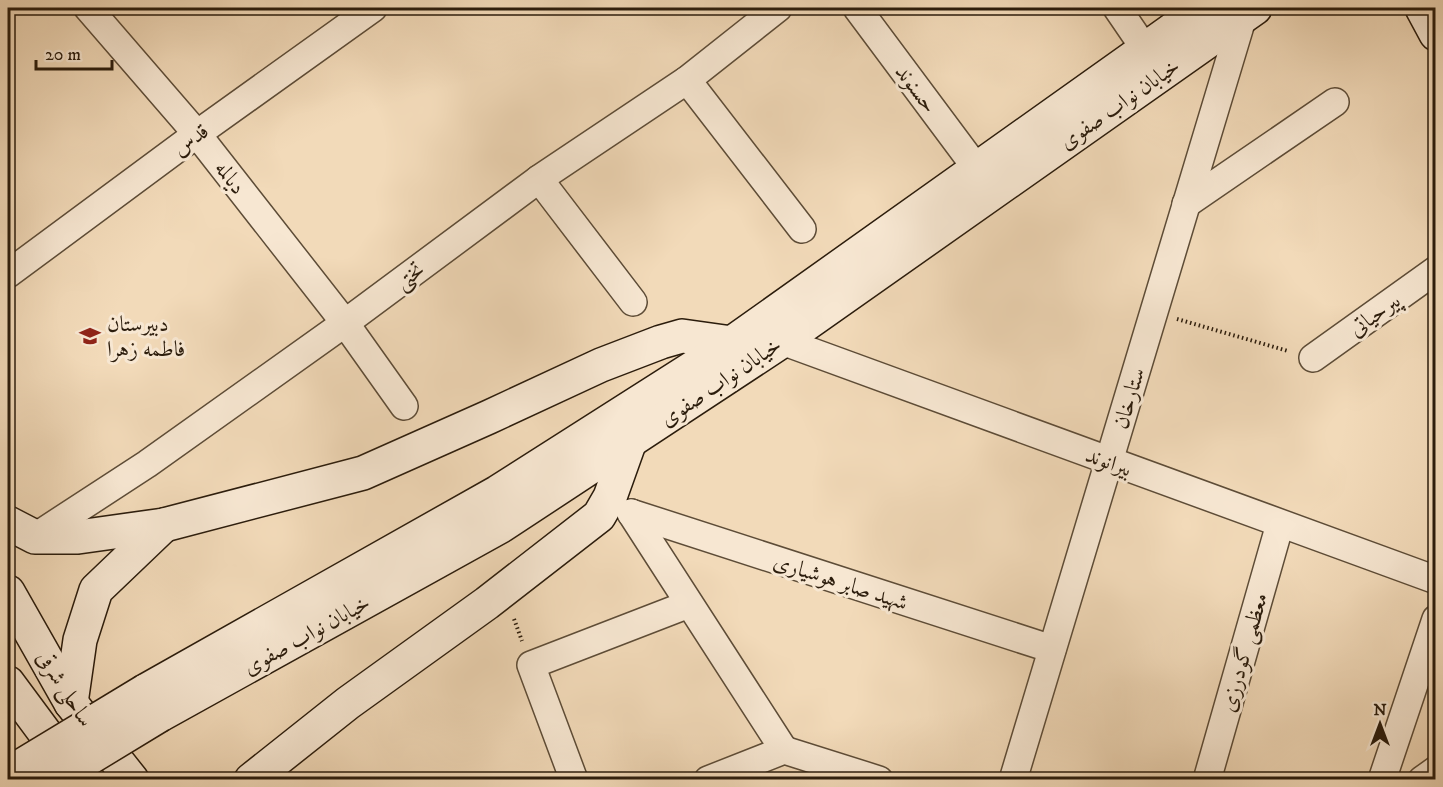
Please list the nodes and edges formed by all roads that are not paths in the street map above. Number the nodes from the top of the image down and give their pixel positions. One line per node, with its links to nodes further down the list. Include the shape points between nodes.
1 (88, 8): 13 (street, دیالمه)
2 (373, 8): 13 (street, قدس)
3 (778, 8): 11 (street, تختی)
4 (857, 8): 14 (street, حسنوند)
5 (1117, 8): 10 (street)
6 (1203, 8): 10 (main road, خیابان نواب صفوی)
7 (1422, 8): 9 (main road)
8 (1249, 12): 16 (street, ستارخان); 22 (main road, خیابان نواب صفوی)
9 (1436, 34)
10 (1144, 49): 14 (main road, خیابان نواب صفوی)
11 (687, 80): 15 (street, تختی); 17 (street)
12 (1335, 102): 16 (street)
13 (197, 134): 19 (street, قدس); 21 (street, دیالمه)
14 (977, 169): 23 (main road, خیابان نواب صفوی)
15 (539, 179): 20 (street); 21 (street, تختی)
16 (1186, 204): 27 (street, ستارخان)
17 (802, 229)
18 (1436, 270): 24 (street, پیرحیاتی)
19 (8, 274)
20 (633, 302)
21 (345, 323): 25 (street, دیالمه); 31 (street, تختی, via 147,464)
22 (782, 341): 26 (main road, خیابان نواب صفوی); 27 (street, بیرانوند)
23 (732, 343): 30 (main road, via 682,336 661,342 601,365 363,473); 40 (main road, خیابان نواب صفوی, via 498,492)
24 (1313, 358)
25 (404, 406)
26 (630, 441): 28 (main road, خیابان نواب صفوی); 32 (main road, via 599,516)
27 (1109, 461): 29 (street, بیرانوند); 37 (street, ستارخان)
28 (547, 496): 32 (main road, via 566,496 574,506); 40 (main road, خیابان نواب صفوی, via 501,526)
29 (1280, 524): 33 (street, بیرانوند); 54 (street, معظمی گودرزی)
30 (164, 525): 31 (main road, via 78,537); 39 (main road, via 96,590 80,640)
31 (21, 530)
32 (568, 539): 41 (main road)
33 (1436, 580)
34 (8, 592): 39 (main road, ساحلی شرقی)
35 (689, 604): 37 (street, شهید صابر هوشیاری, via 631,513); 42 (street); 50 (street, via 531,665)
36 (1436, 619): 55 (street)
37 (1052, 649): 53 (street, ستارخان)
38 (8, 683): 46 (main road)
39 (71, 703): 47 (main road, ساحلی شرقی)
40 (152, 703): 44 (main road, bridge); 45 (main road, bridge)
41 (298, 742): 48 (main road); 49 (main road)
42 (784, 750): 51 (street); 52 (street)
43 (1436, 770): 56 (street)
44 (8, 774)
45 (53, 780)
46 (79, 780)
47 (132, 780)
48 (251, 780)
49 (284, 780)
50 (574, 780)
51 (708, 780)
52 (879, 780)
53 (1012, 780)
54 (1207, 780)
55 (1382, 780)
56 (1422, 780)

